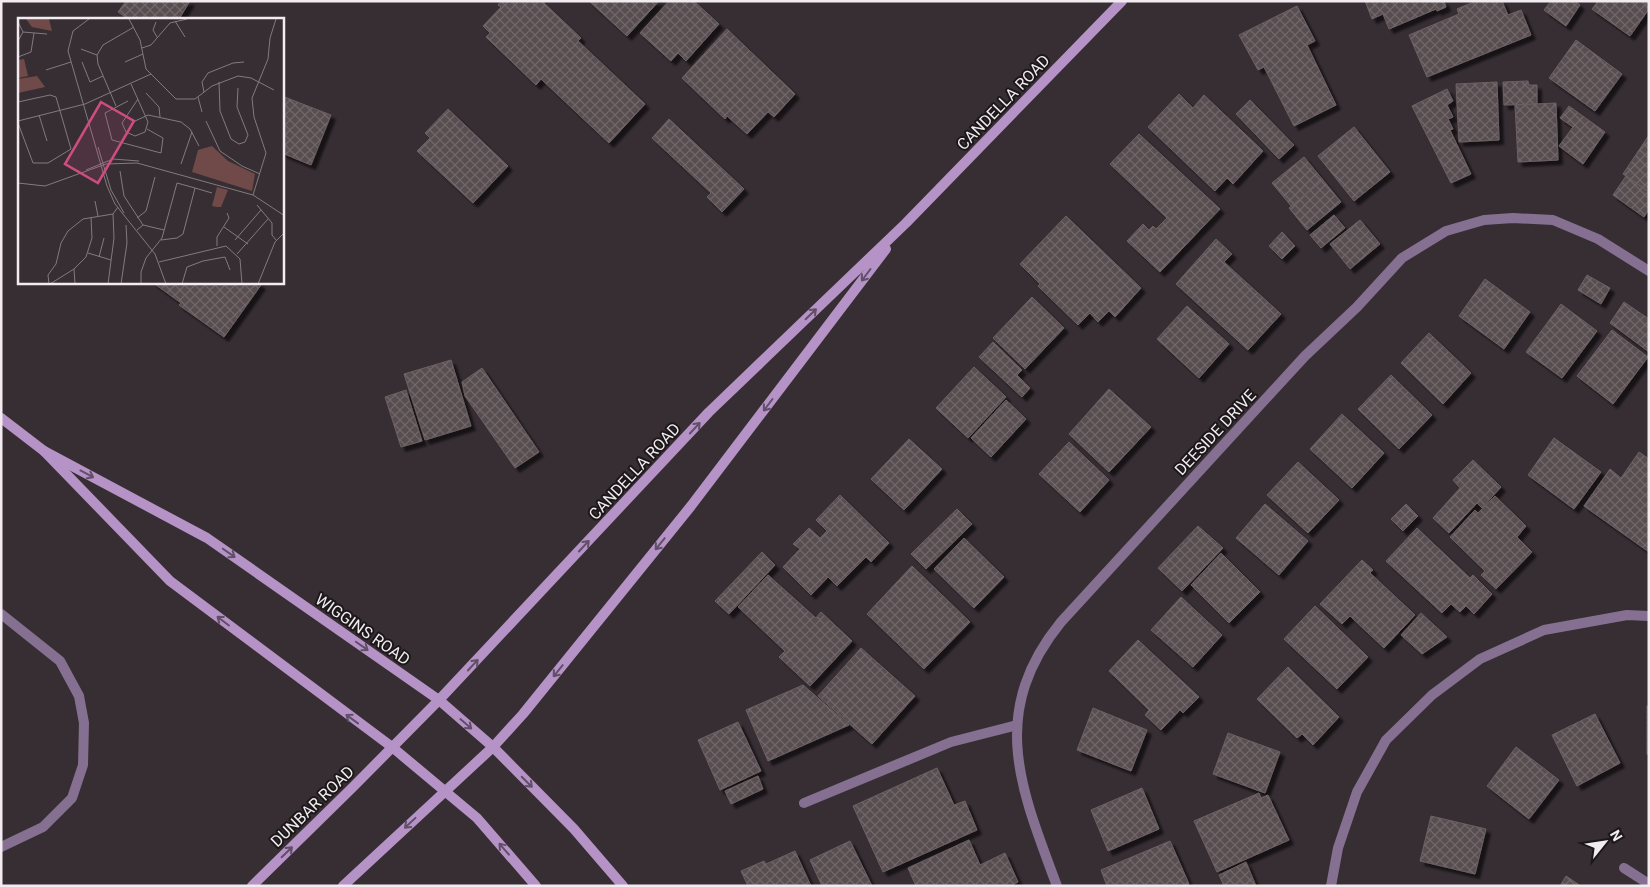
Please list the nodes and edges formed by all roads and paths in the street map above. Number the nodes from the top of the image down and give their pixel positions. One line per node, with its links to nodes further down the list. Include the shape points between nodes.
1 (1122, 1): 2 (street, CANDELLA ROAD)
2 (906, 223): 8 (street, CANDELLA ROAD, one-way to 2, via 710,412); 11 (street, CANDELLA ROAD, one-way to 11, via 691,506)
3 (1649, 271): 9 (street, DEESIDE DRIVE, via 1598,239 1553,220 1484,220 1446,231 1402,258 1305,356 1061,622 1032,666)
4 (1, 418): 5 (street, WIGGINS ROAD)
5 (44, 451): 8 (street, WIGGINS ROAD, one-way to 8, via 207,538); 10 (street, WIGGINS ROAD, one-way to 5, via 170,581)
6 (1, 614): 14 (street, via 60,662 79,696 84,723 83,765 72,798 43,827)
7 (1649, 616): 22 (street, via 1627,615 1544,630 1480,660 1432,695 1386,740 1357,792 1338,848)
8 (440, 700): 10 (street, CANDELLA ROAD); 11 (street, WIGGINS ROAD, one-way to 11)
9 (1017, 725): 13 (street, via 950,742); 21 (street, DEESIDE DRIVE, via 1021,778 1029,811)
10 (392, 747): 12 (street, WIGGINS ROAD); 17 (street, DUNBAR ROAD, one-way to 10)
11 (493, 747): 12 (street, CANDELLA ROAD); 20 (street, WIGGINS ROAD, one-way to 20, via 574,829)
12 (445, 790): 18 (street, one-way to 18); 19 (street, WIGGINS ROAD, one-way to 12, via 477,818)
13 (804, 803)
14 (1, 847)
15 (1624, 868): 16 (street)
16 (1649, 884)
17 (252, 886)
18 (343, 886)
19 (536, 886)
20 (623, 886)
21 (1057, 886)
22 (1331, 886)

